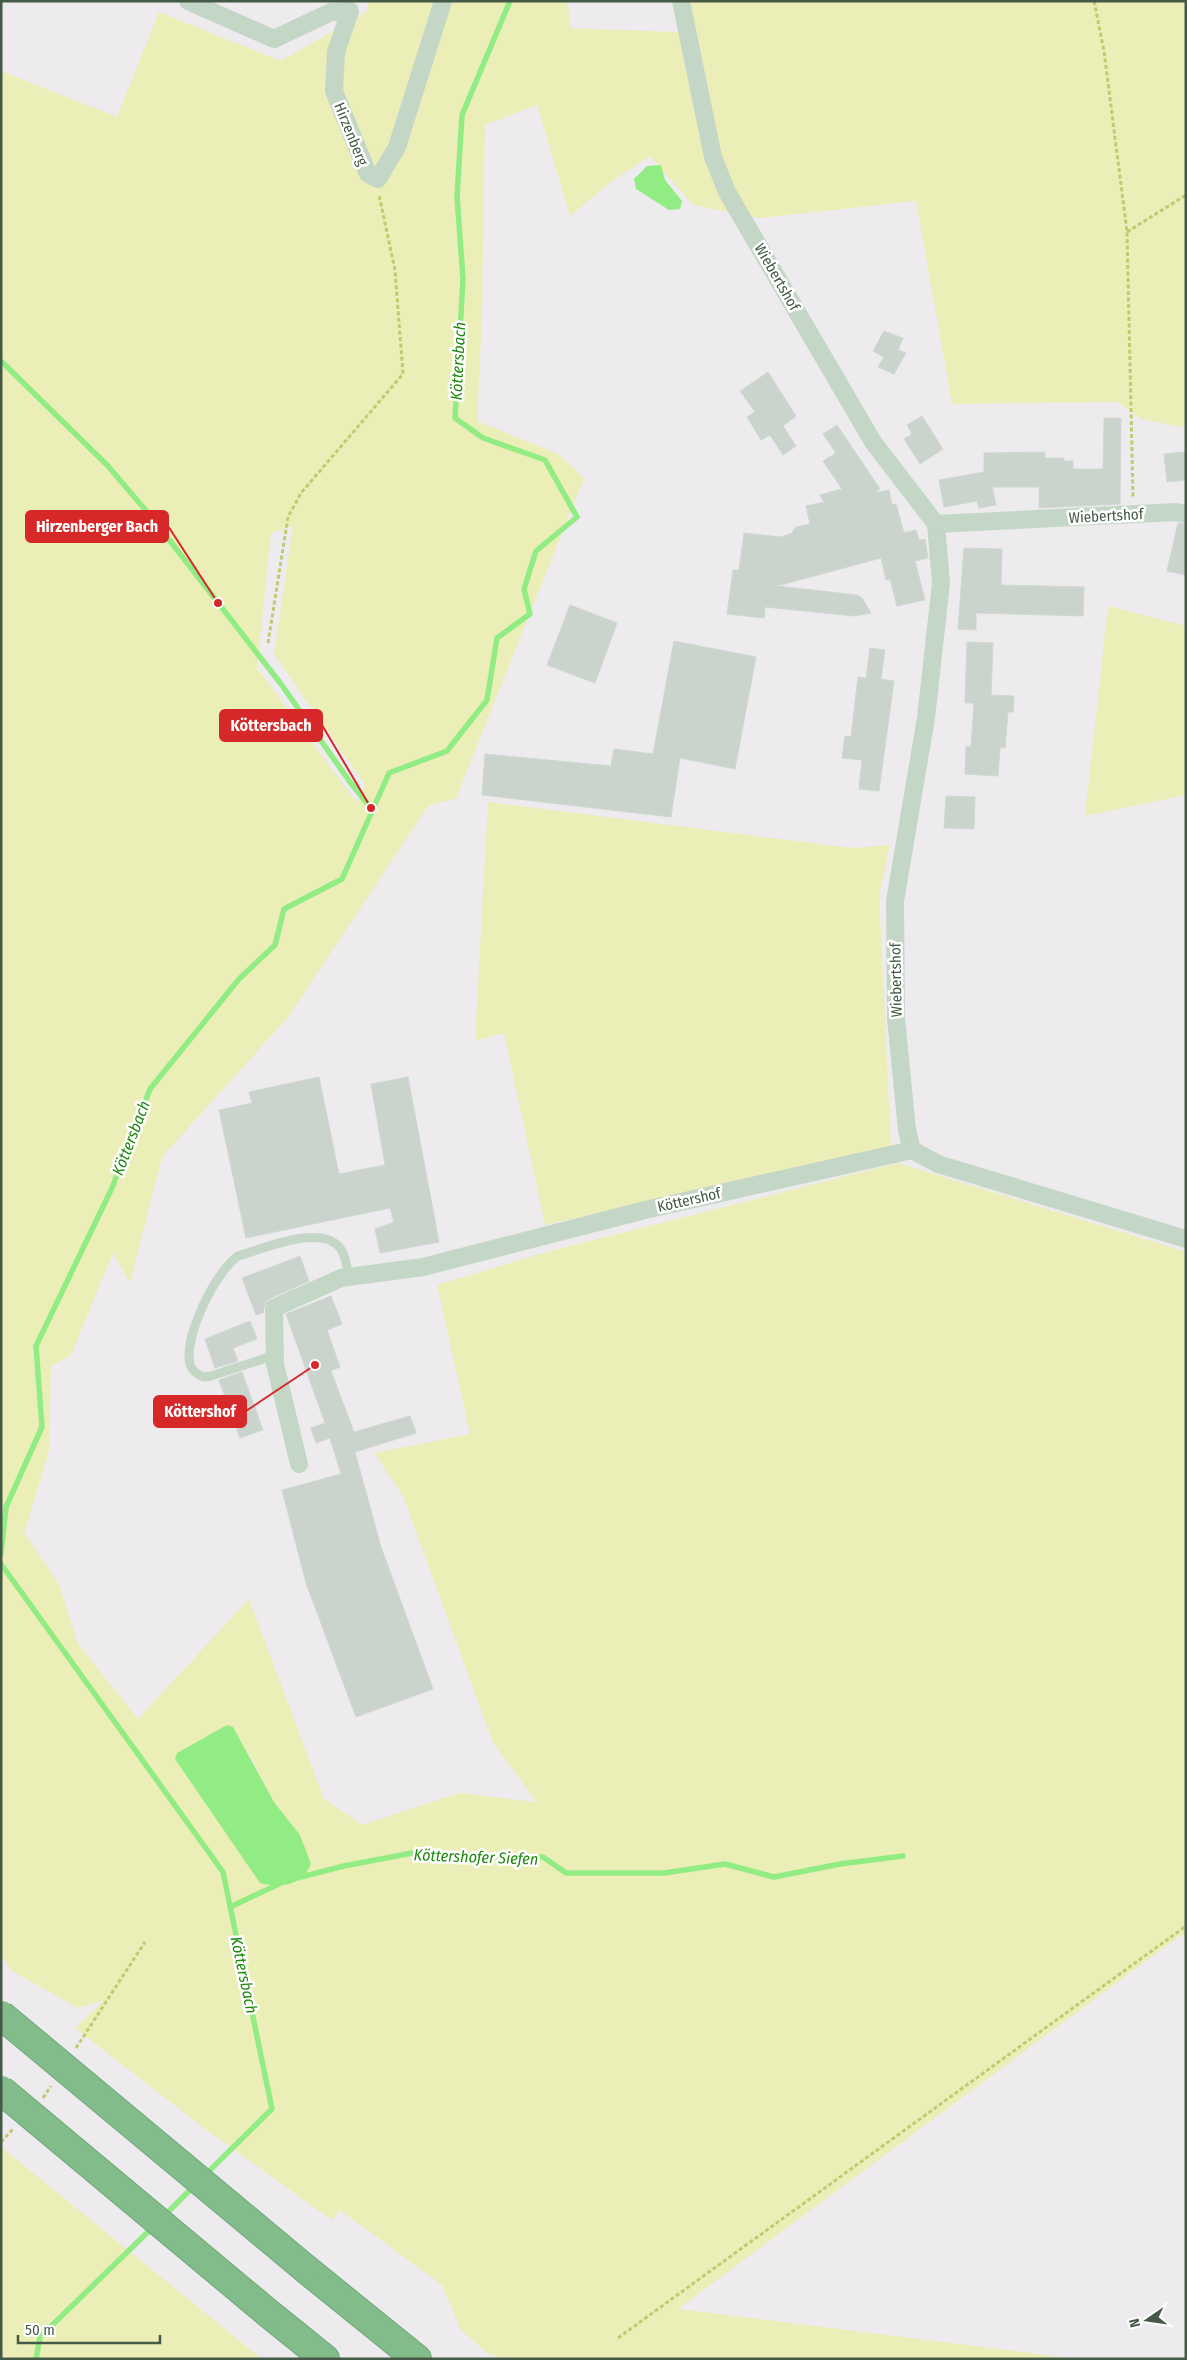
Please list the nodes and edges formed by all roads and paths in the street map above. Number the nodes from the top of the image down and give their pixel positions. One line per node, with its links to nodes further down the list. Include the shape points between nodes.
1 (188, 1): 5 (street, Hirzenberg, via 274,39 331,12 350,11 336,52 334,91 368,174)
2 (443, 1): 5 (street, Hirzenberg, via 397,147)
3 (681, 1): 10 (street, Wiebertshof, via 713,157 727,192 873,442)
4 (1094, 1): 7 (path, via 1104,51)
5 (378, 179): 11 (path, via 380,206 395,270 403,374 301,493 288,517)
6 (1186, 195): 7 (path)
7 (1127, 232): 9 (path)
8 (1186, 514): 9 (street, Wiebertshof)
9 (1134, 516): 10 (street, Wiebertshof)
10 (936, 524): 12 (street, Wiebertshof, via 941,584 926,718 895,901 896,1018 907,1130)
11 (268, 643)
12 (912, 1150): 13 (street, via 938,1164); 14 (street, Köttershof, via 645,1210 423,1267)
13 (1186, 1239)
14 (349, 1277): 15 (street, Köttershof, via 274,1308); 15 (lane, via 342,1252 328,1239 318,1237 291,1240 238,1256 230,1262 204,1303 190,1346 192,1370 204,1377 211,1376)
15 (275, 1355): 16 (street, Köttershof)
16 (298, 1464)
17 (1186, 1926): 22 (path)
18 (145, 1942): 20 (path)
19 (1, 2015): 24 (highway, bridge)
20 (75, 2049)
21 (1, 2090): 23 (highway, bridge)
22 (618, 2338)
23 (325, 2359)
24 (417, 2359)

